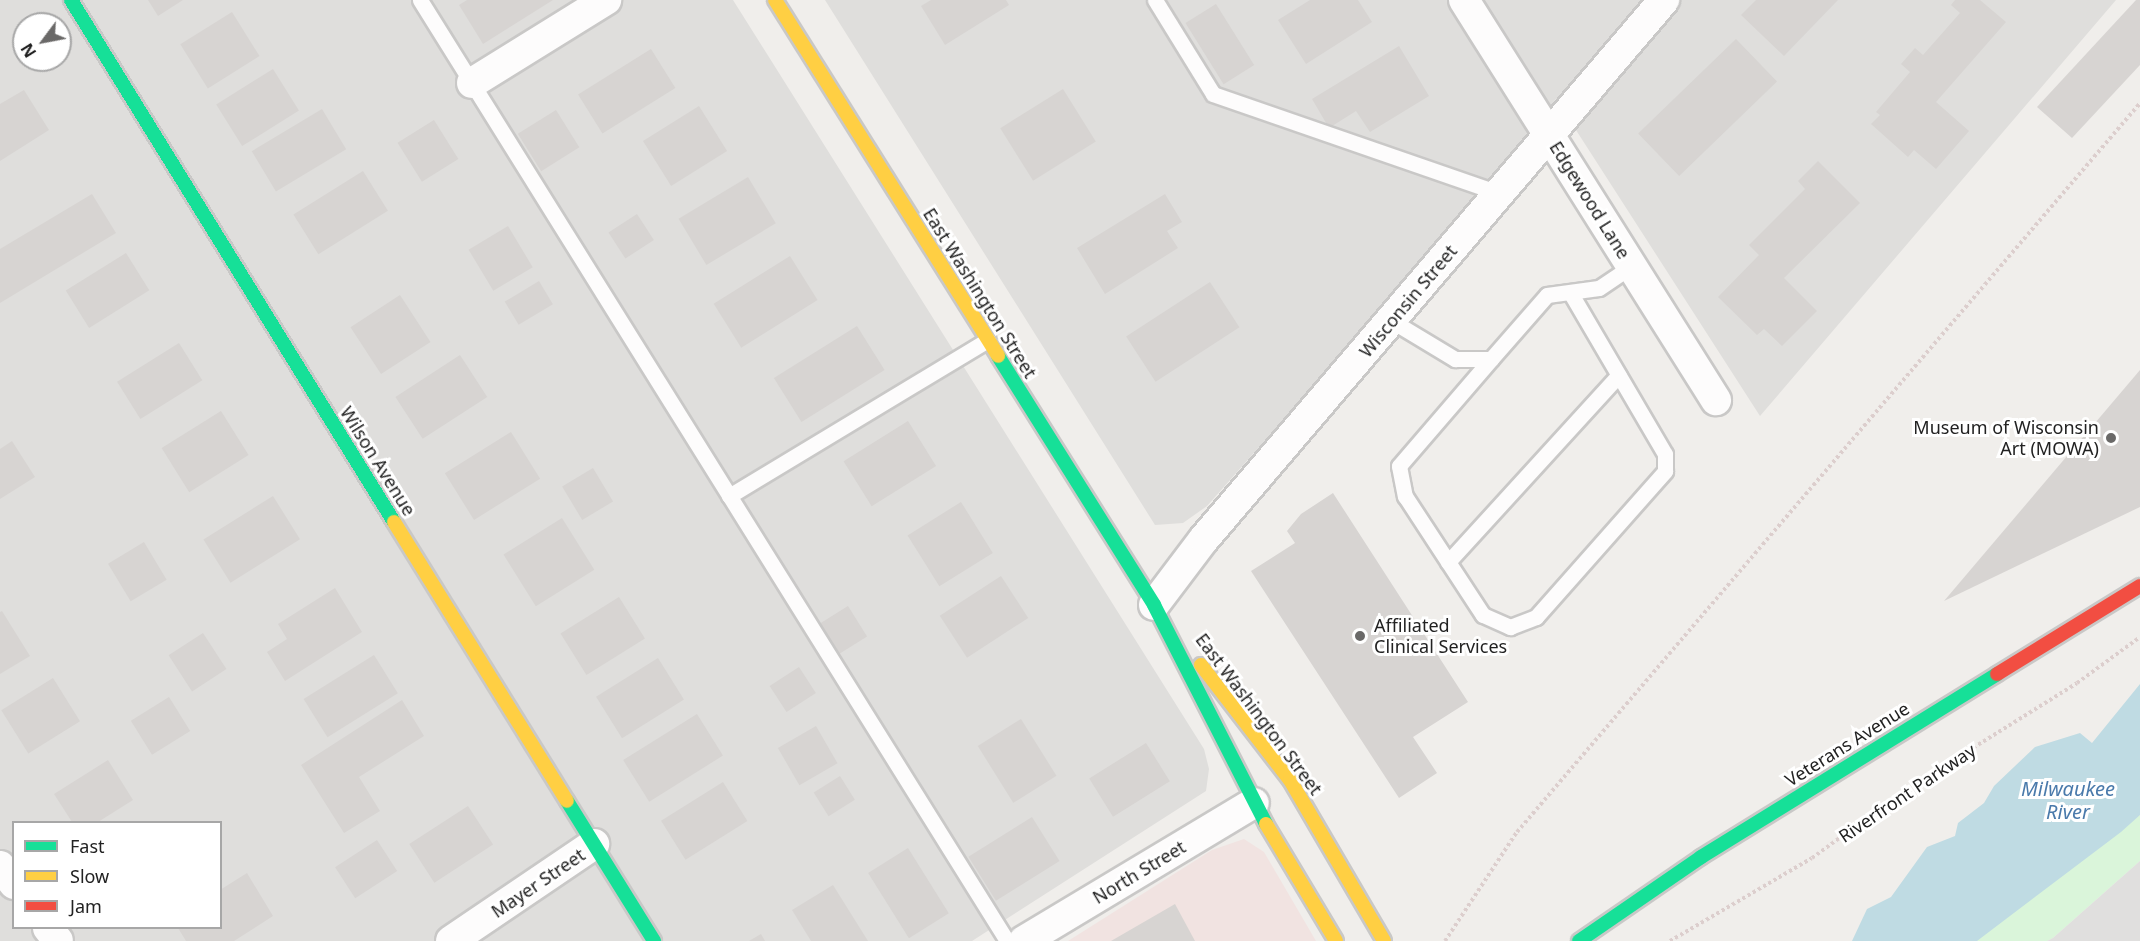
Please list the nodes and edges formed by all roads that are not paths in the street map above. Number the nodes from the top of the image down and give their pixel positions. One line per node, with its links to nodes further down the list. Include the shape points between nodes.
1 (70, 0): 23 (street, Wilson Avenue)
2 (420, 0): 8 (lane)
3 (606, 0): 8 (street)
4 (776, 0): 14 (street, East Washington Street)
5 (1155, 0): 10 (lane, via 1213,94)
6 (1464, 0): 9 (street, Edgewood Lane)
7 (1664, 0): 9 (street, Wisconsin Street)
8 (472, 83): 18 (lane)
9 (1549, 134): 10 (street, Wisconsin Street); 11 (street, Edgewood Lane)
10 (1499, 193): 13 (street, Wisconsin Street)
11 (1632, 266): 12 (lane, via 1599,288); 17 (street, Edgewood Lane)
12 (1571, 294): 15 (lane, via 1547,295); 16 (lane)
13 (1392, 321): 15 (lane, via 1455,359); 21 (street, Wisconsin Street, via 1204,539)
14 (988, 339): 18 (lane); 21 (street, East Washington Street)
15 (1491, 359): 19 (lane, via 1399,466 1405,496)
16 (1619, 375): 19 (lane); 19 (lane, via 1665,454 1665,471 1536,617 1510,627 1483,615)
17 (1716, 400)
18 (729, 496): 28 (lane)
19 (1448, 562)
20 (2140, 586): 32 (street, Veterans Avenue, via 1701,857)
21 (1154, 604): 22 (street, East Washington Street); 31 (street, East Washington Street, via 1290,780)
22 (1254, 803): 29 (street, North Street); 30 (street, East Washington Street)
23 (594, 844): 26 (street, Mayer Street); 27 (street, Wilson Avenue)
24 (0, 866): 25 (street)
25 (12, 881)
26 (451, 941)
27 (654, 941)
28 (1007, 941)
29 (1024, 941)
30 (1336, 941)
31 (1384, 941)
32 (1578, 941)

